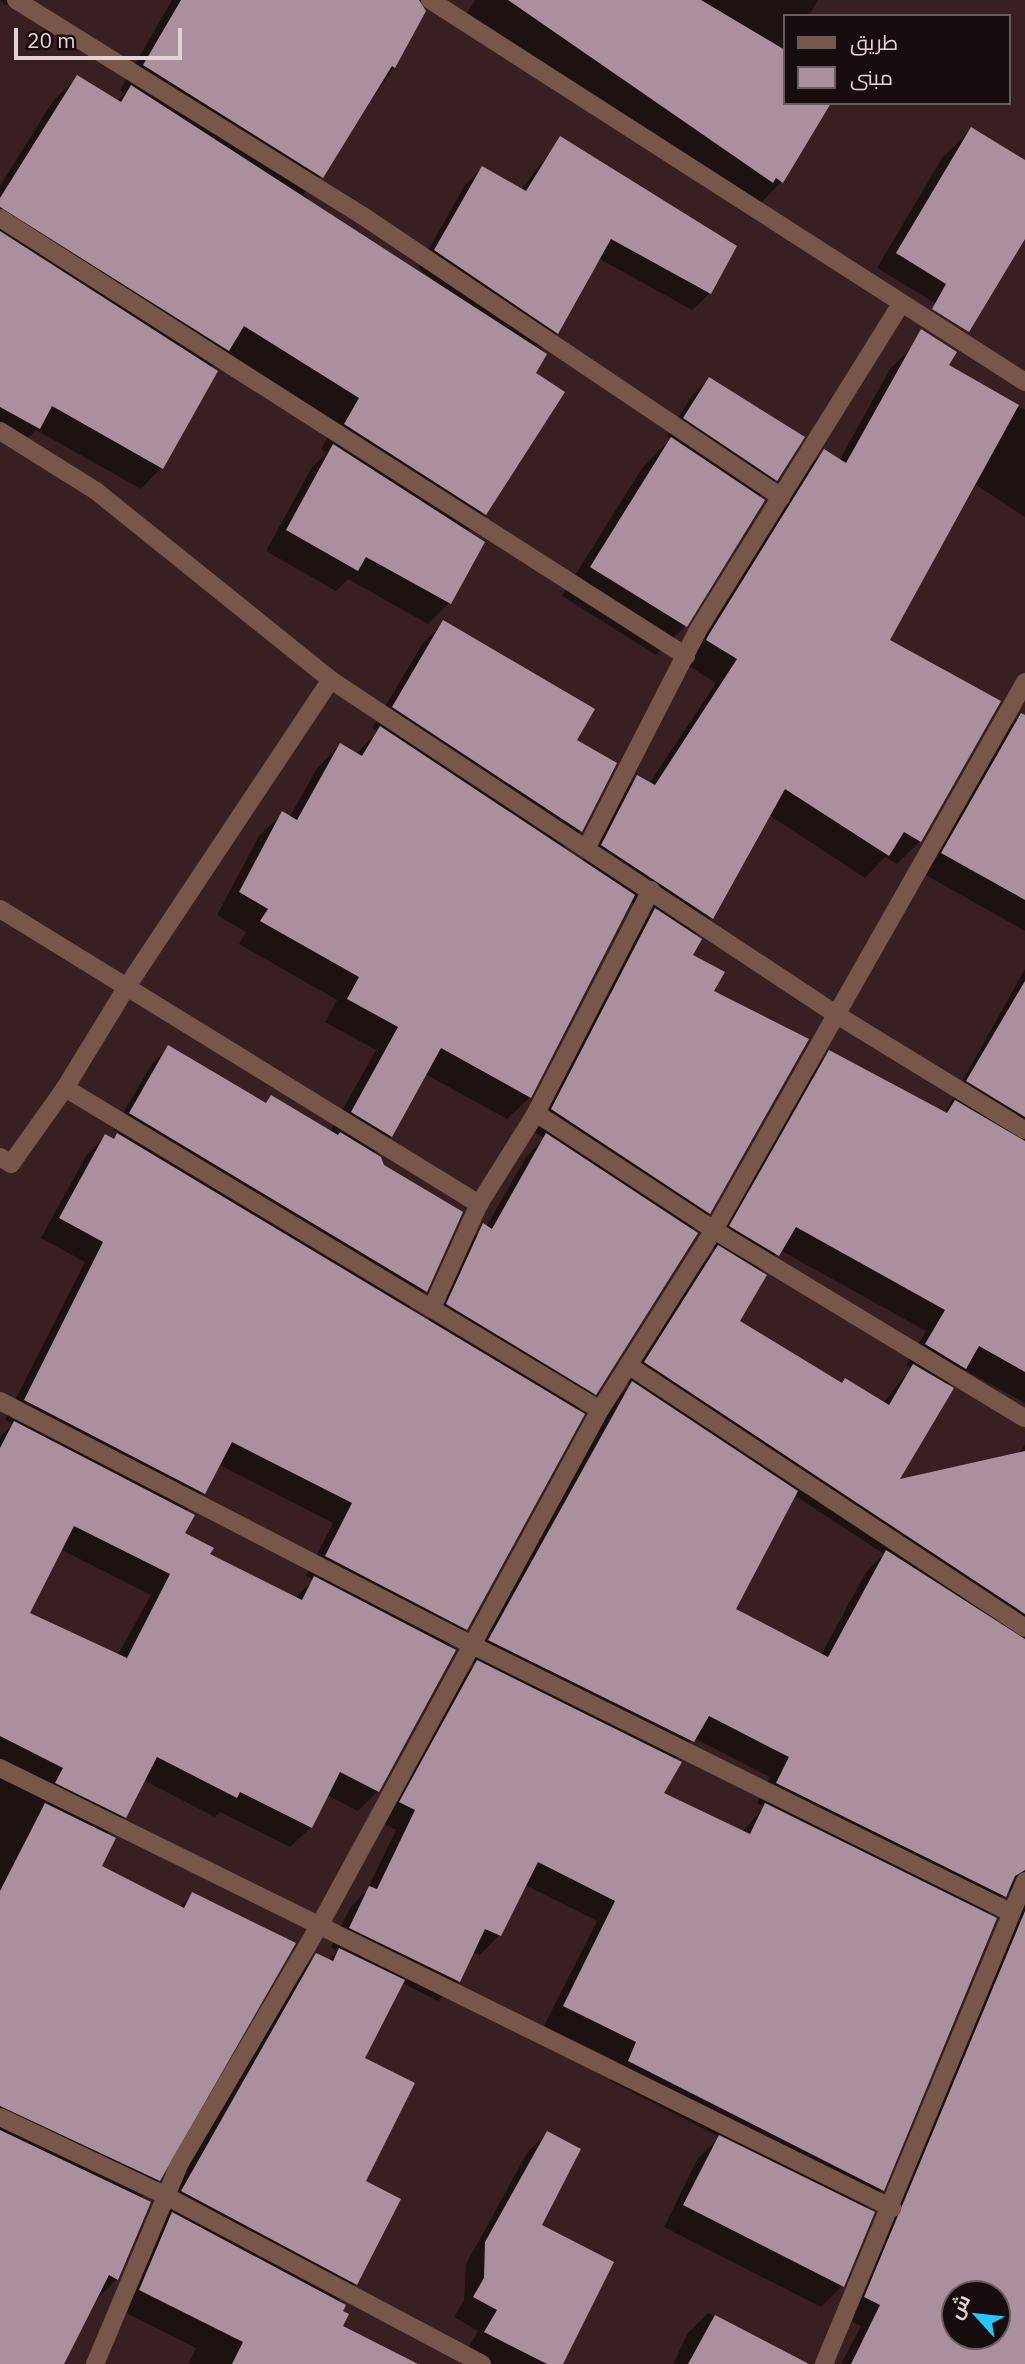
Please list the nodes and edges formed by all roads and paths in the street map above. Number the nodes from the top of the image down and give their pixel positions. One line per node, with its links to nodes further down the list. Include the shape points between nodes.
1 (16, 0): 7 (street, via 363,216)
2 (430, 0): 4 (street)
3 (0, 218): 8 (street)
4 (901, 304): 5 (street); 7 (street)
5 (1025, 382)
6 (0, 431): 9 (street, via 96,491)
7 (781, 497): 8 (street)
8 (686, 656): 11 (street)
9 (331, 680): 11 (street); 14 (street)
10 (1025, 682): 15 (street)
11 (587, 847): 12 (street)
12 (651, 890): 15 (street); 17 (street)
13 (0, 909): 14 (street)
14 (126, 988): 16 (street); 20 (street)
15 (837, 1015): 18 (street); 21 (street)
16 (65, 1088): 19 (street, via 11,1164); 22 (street)
17 (536, 1113): 20 (street); 21 (street)
18 (1025, 1130)
19 (0, 1157)
20 (479, 1204): 22 (street)
21 (714, 1230): 23 (street); 26 (street)
22 (432, 1307): 25 (street)
23 (628, 1365): 25 (street); 27 (street)
24 (0, 1401): 28 (street)
25 (600, 1410): 28 (street)
26 (1025, 1418)
27 (1025, 1628)
28 (470, 1644): 31 (street); 32 (street)
29 (0, 1768): 32 (street)
30 (1025, 1881): 31 (street)
31 (1010, 1912): 35 (street)
32 (318, 1928): 34 (street, via 180,2163); 35 (street)
33 (0, 2117): 34 (street)
34 (166, 2196): 36 (street); 37 (street)
35 (891, 2208): 38 (street)
36 (95, 2364)
37 (482, 2364)
38 (824, 2364)

